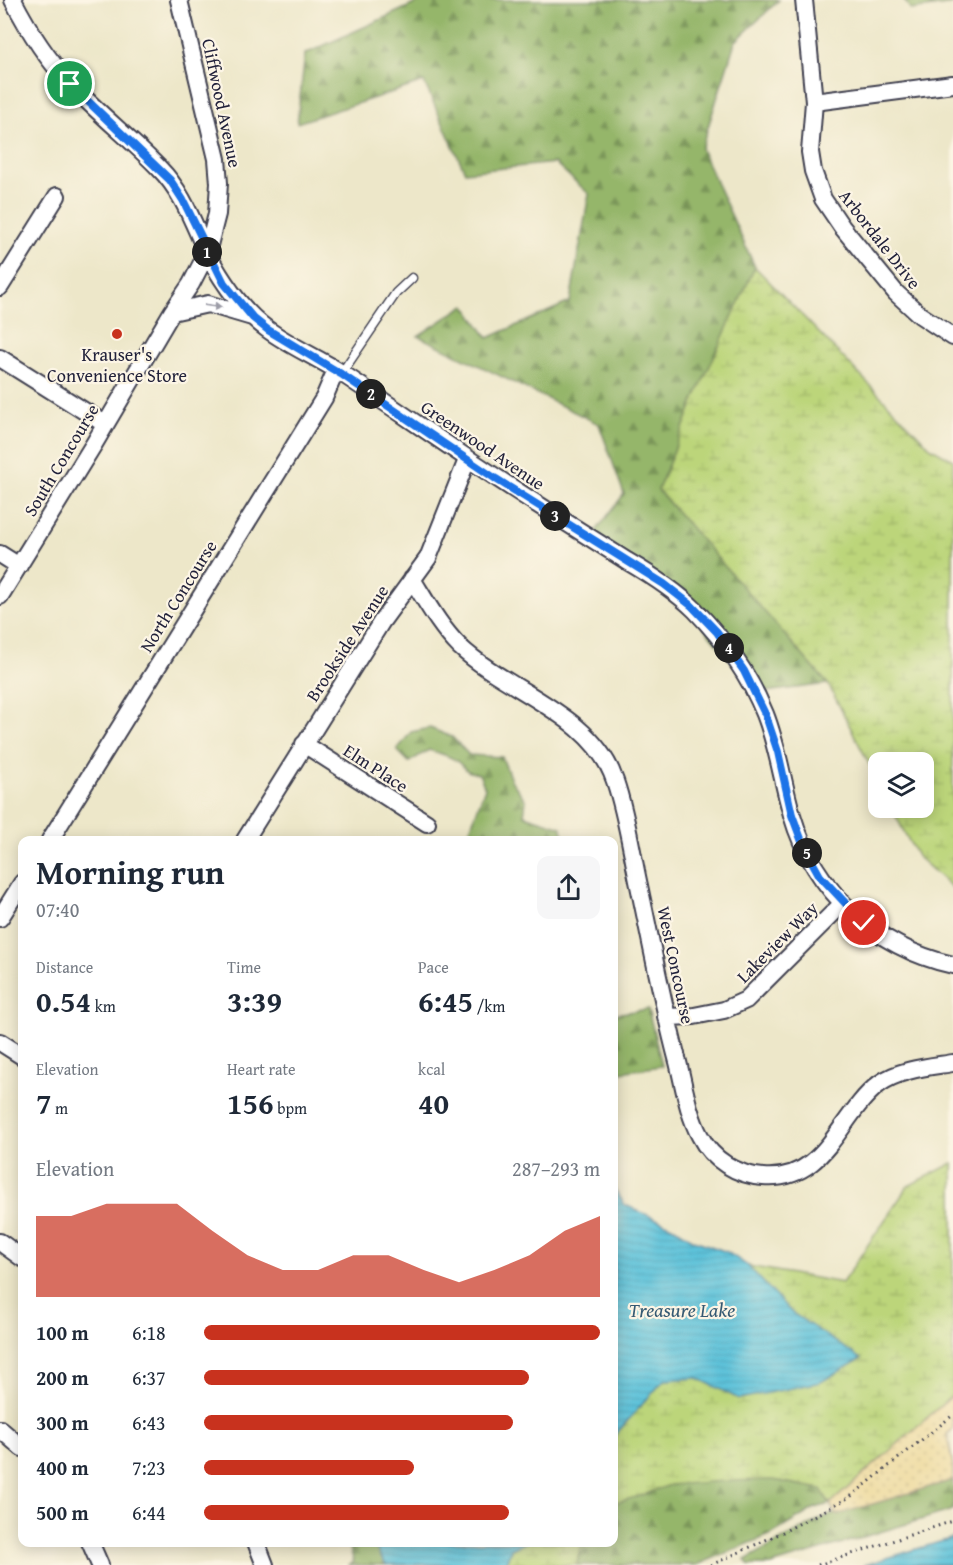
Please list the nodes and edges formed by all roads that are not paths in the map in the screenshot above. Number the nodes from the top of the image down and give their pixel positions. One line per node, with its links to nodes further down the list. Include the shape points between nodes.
1 (13, 0): 7 (street, Greenwood Avenue, via 48,59 170,180)
2 (179, 0): 7 (street, Cliffwood Avenue, via 217,159 217,214)
3 (804, 0): 5 (street, Arbordale Drive)
4 (953, 84): 5 (street)
5 (814, 102): 12 (street, Arbordale Drive, via 810,152 823,199 896,293)
6 (57, 196): 9 (street)
7 (207, 253): 10 (street, Cliffwood Avenue); 11 (street, Greenwood Avenue, via 224,283)
8 (412, 278): 14 (lane, via 396,293)
9 (0, 287)
10 (172, 312): 11 (street, Greenwood Avenue, one-way to 11, via 208,304); 15 (street, South Concourse)
11 (253, 318): 14 (street, Greenwood Avenue)
12 (953, 337)
13 (0, 358): 15 (street)
14 (339, 372): 16 (street, Greenwood Avenue); 23 (street, North Concourse)
15 (105, 424): 18 (street, South Concourse)
16 (467, 460): 19 (street, Brookside Avenue, via 428,558); 26 (street, Greenwood Avenue, via 664,584 717,632 744,671 766,716 804,847 820,876)
17 (0, 554): 18 (street)
18 (19, 566): 20 (street, South Concourse)
19 (412, 579): 21 (street, Brookside Avenue); 29 (street, West Concourse, via 440,624 461,648 575,726 605,759 616,783 628,833)
20 (0, 596)
21 (304, 744): 22 (street, Elm Place); 24 (street, Brookside Avenue)
22 (427, 823)
23 (52, 836)
24 (247, 836)
25 (18, 889): 27 (street)
26 (843, 903): 28 (street, Greenwood Avenue, via 896,945); 29 (street, Lakeview Way, via 746,1000 724,1010)
27 (0, 918)
28 (953, 965)
29 (666, 1017): 32 (street, West Concourse, via 700,1137 731,1168 764,1177 798,1171 818,1158 861,1101 889,1078)
30 (0, 1042): 31 (street)
31 (18, 1053)
32 (953, 1063)
33 (0, 1242): 34 (street)
34 (18, 1254)
35 (0, 1429): 36 (street)
36 (18, 1445)
37 (92, 1547): 39 (street)
38 (258, 1547): 40 (street)
39 (100, 1565)
40 (265, 1565)

